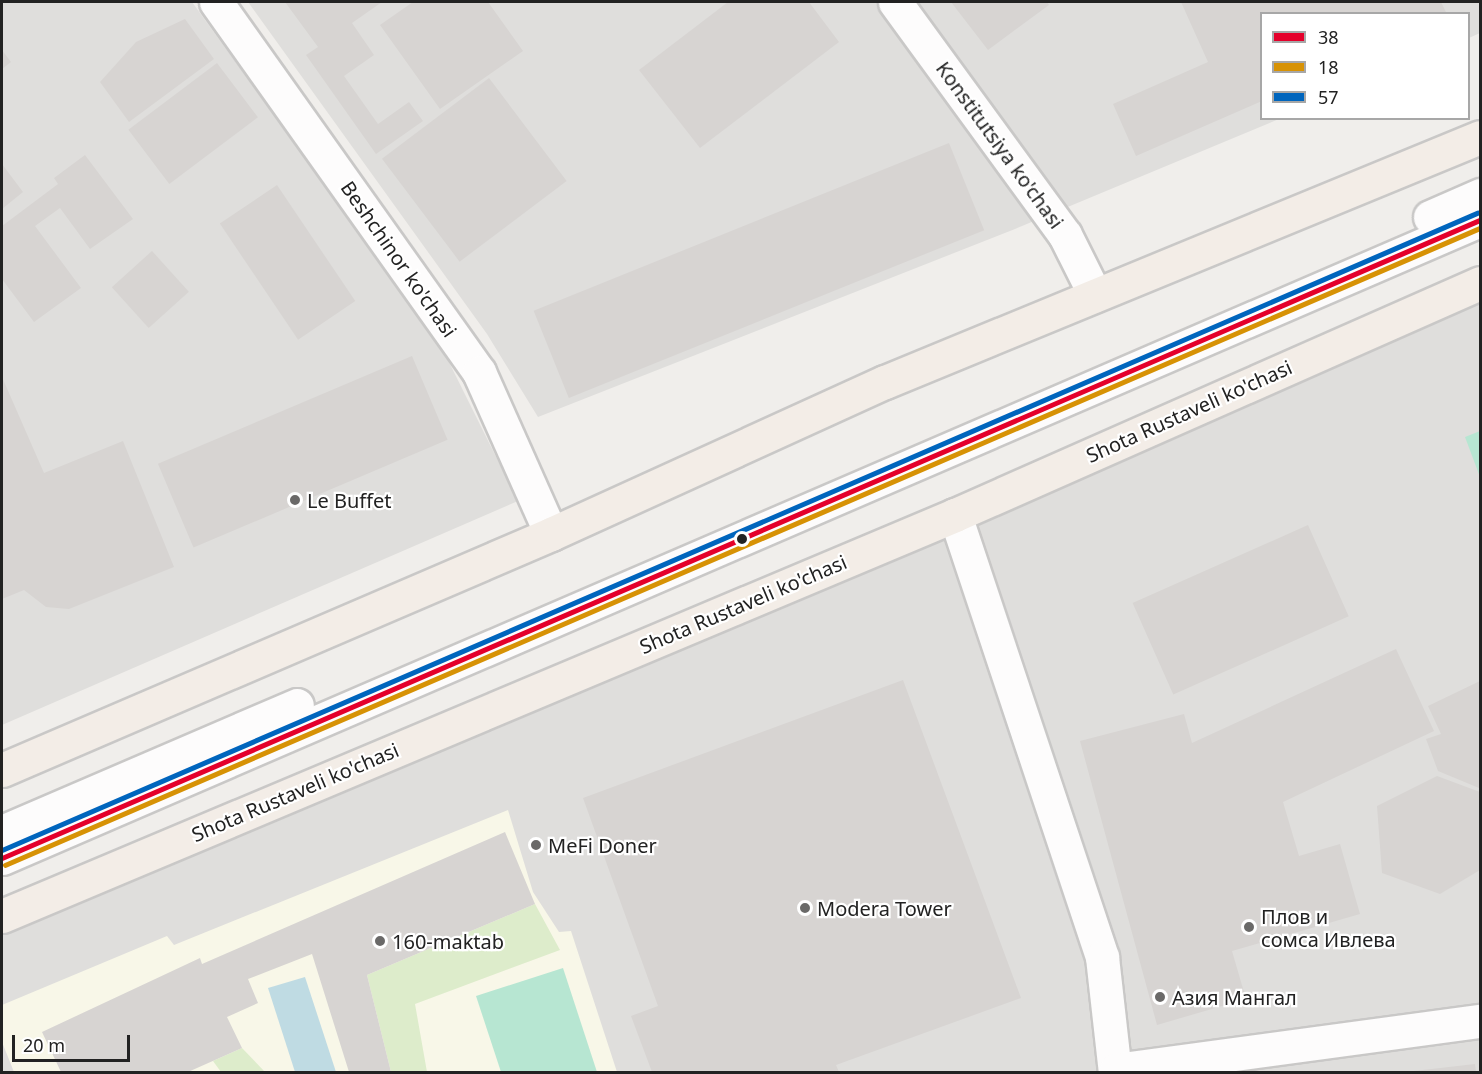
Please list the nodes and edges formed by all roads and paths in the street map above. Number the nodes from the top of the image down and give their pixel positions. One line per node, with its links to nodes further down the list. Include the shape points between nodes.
1 (216, 2): 9 (street, Beshchinor ko'chasi, via 478,372)
2 (896, 2): 7 (street, Konstitutsiya ko'chasi, via 1065,235)
3 (1480, 137): 7 (main road)
4 (1480, 195): 11 (street)
5 (1480, 220): 12 (street)
6 (1480, 283): 8 (main road, Shota Rustaveli ko'chasi)
7 (1095, 295): 9 (main road, via 838,402)
8 (955, 515): 13 (main road, Shota Rustaveli ko'chasi); 15 (street, via 1102,957)
9 (551, 534): 10 (main road)
10 (2, 770)
11 (2, 832)
12 (2, 858)
13 (2, 916)
14 (1480, 1021): 15 (street)
15 (1115, 1071)

